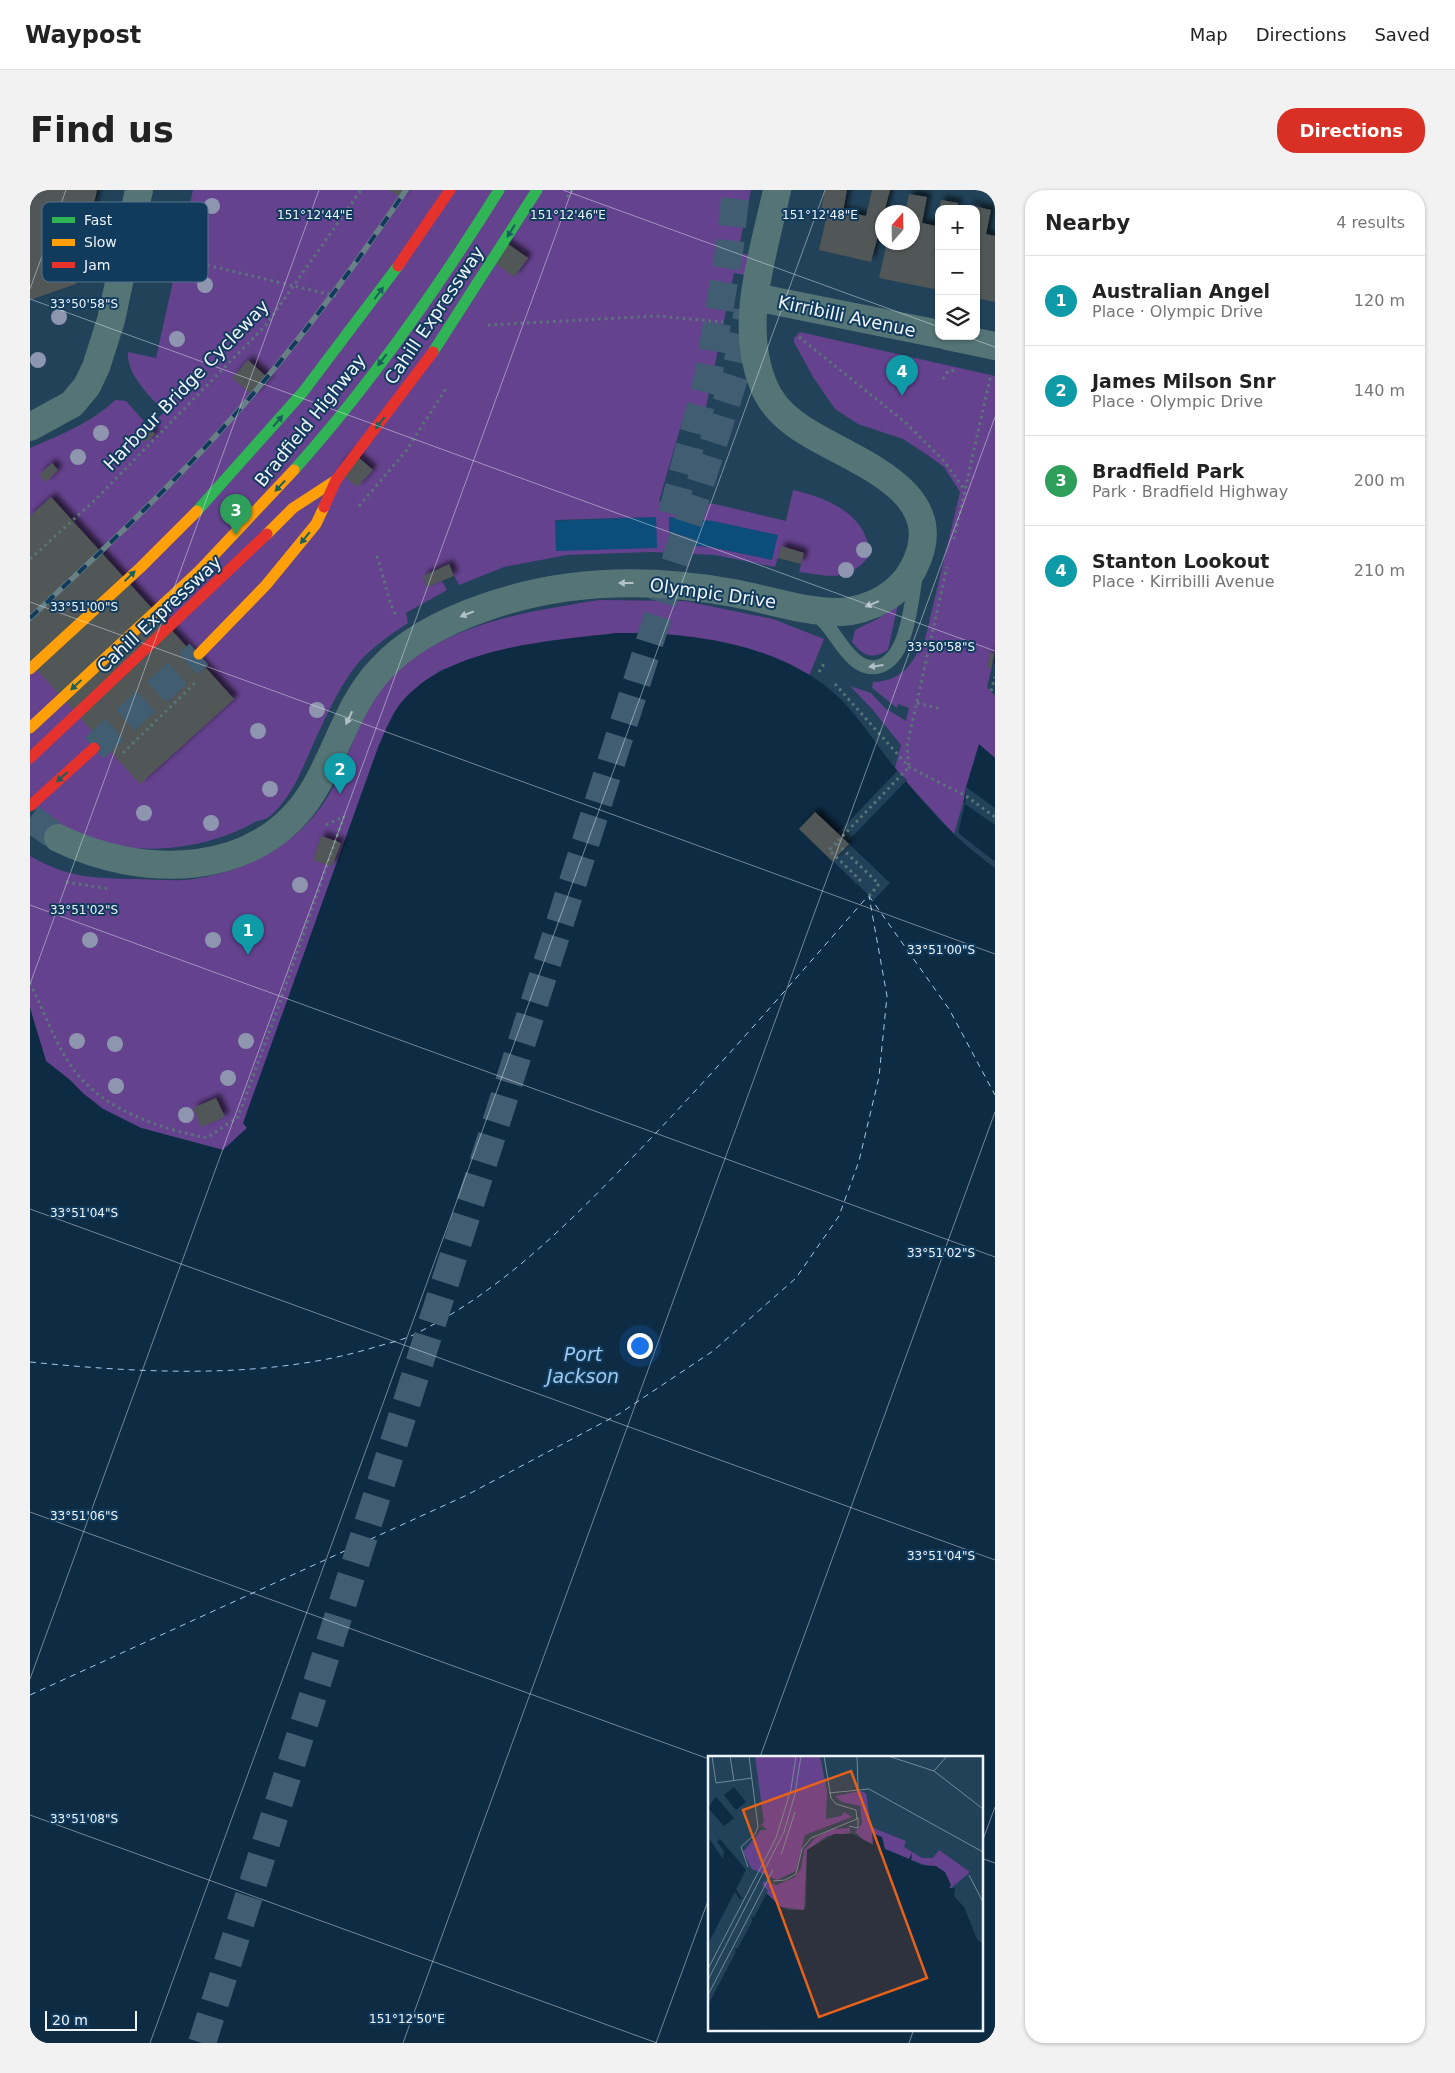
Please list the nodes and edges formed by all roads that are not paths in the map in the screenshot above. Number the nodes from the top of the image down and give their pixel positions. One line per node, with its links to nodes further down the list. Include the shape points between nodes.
1 (450, 190): 15 (highway, Bradfield Highway, one-way to 1, via 204,505 236,469 312,381 392,276)
2 (499, 190): 16 (highway, Bradfield Highway, one-way to 16, via 420,311 286,479 222,548)
3 (537, 190): 11 (highway, Cahill Expressway, one-way to 11, via 446,335)
4 (777, 190): 6 (street)
5 (119, 282): 10 (street, via 96,367 86,386 72,404)
6 (755, 297): 7 (street, Kirribilli Avenue); 12 (street, via 753,347 764,388 776,408 796,425 886,476 917,509)
7 (935, 333)
8 (966, 340): 9 (street)
9 (995, 346)
10 (30, 427)
11 (336, 480): 14 (highway, Cahill Expressway, one-way to 14, via 316,524 266,585); 18 (highway, Cahill Expressway, via 293,508 243,559)
12 (921, 535): 13 (street, Olympic Drive, one-way to 13, via 913,569 899,589 884,600 840,612); 13 (lane, one-way to 13, via 903,640 886,664 876,667 860,664 843,648 828,625)
13 (807, 608): 20 (street, Olympic Drive, one-way to 20, via 729,592 647,583 566,588 487,606 420,637 381,668 354,706 312,793 298,813 259,845 217,860 155,865 121,862 86,852)
14 (199, 654)
15 (30, 669)
16 (30, 728)
17 (94, 748): 19 (highway, one-way to 19)
18 (30, 758)
19 (30, 806)
20 (58, 838)

